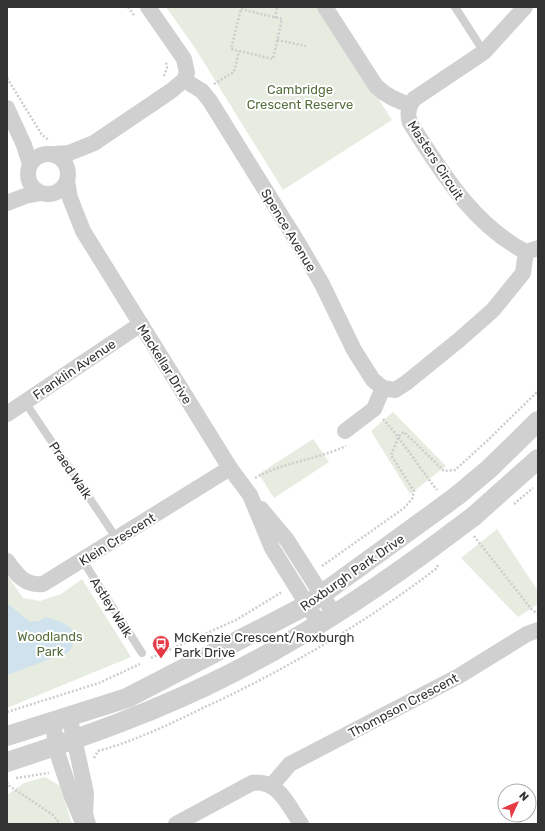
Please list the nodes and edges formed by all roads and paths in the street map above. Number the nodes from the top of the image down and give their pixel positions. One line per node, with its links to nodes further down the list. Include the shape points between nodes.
1 (128, 7): 8 (path)
2 (148, 7): 15 (street, via 184,59 187,73)
3 (277, 7): 7 (path)
4 (325, 7): 18 (street, via 376,86 384,94)
5 (455, 7): 12 (lane)
6 (525, 7): 12 (street, Masters Circuit)
7 (275, 18): 9 (path, via 282,19); 11 (path, via 241,9 232,49)
8 (137, 20)
9 (277, 40): 10 (path); 11 (path, via 273,59)
10 (306, 46)
11 (239, 51): 17 (path, via 234,72)
12 (484, 52): 18 (street, Masters Circuit, via 419,94)
13 (165, 59): 16 (path, via 167,68 163,77)
14 (7, 78): 21 (path)
15 (184, 80): 16 (street); 17 (street, Spence Avenue)
16 (171, 91): 20 (street)
17 (202, 92): 30 (street, Spence Avenue, via 300,246 322,284 354,350 373,380)
18 (410, 105): 28 (street, Masters Circuit, via 410,123 457,194 479,218 515,247)
19 (10, 113): 21 (street, via 32,140); 22 (street)
20 (94, 143): 21 (street, via 69,153); 23 (street, via 80,158)
21 (52, 149): 22 (street, via 38,156); 23 (street, via 67,166)
22 (28, 169): 24 (street, via 31,185); 25 (street)
23 (68, 179): 24 (street, via 58,191); 27 (street, Mackellar Drive, via 70,198)
24 (43, 194): 26 (street, via 25,196); 27 (street, Mackellar Drive, via 62,206)
25 (7, 199)
26 (7, 203)
27 (83, 231): 29 (street, Mackellar Drive)
28 (532, 250): 30 (street, via 523,272 493,310 406,383 395,390)
29 (141, 324): 32 (street, Franklin Avenue); 39 (street, Mackellar Drive)
30 (383, 388): 37 (street, via 374,409)
31 (538, 391): 44 (path, via 455,470 444,471 404,432 399,436 391,455 414,491 412,499 386,521)
32 (25, 402): 33 (street, Franklin Avenue); 41 (lane, Praed Walk)
33 (7, 414)
34 (383, 418): 36 (path)
35 (538, 421): 46 (street, Roxburgh Park Drive, bridge, via 458,495)
36 (378, 422)
37 (346, 438): 40 (path, via 313,459 275,468)
38 (538, 459): 47 (street, Roxburgh Park Drive, bridge, via 474,516 398,573)
39 (230, 468): 40 (street, Mackellar Drive); 41 (street, Klein Crescent)
40 (247, 490): 44 (street, Mackellar Drive, via 287,540); 45 (street, Mackellar Drive, via 272,548)
41 (117, 539): 43 (street, Klein Crescent)
42 (7, 561): 43 (street, Klein Crescent, via 23,580 38,585)
43 (83, 561): 49 (lane, Astley Walk)
44 (309, 574): 46 (street, Mackellar Drive)
45 (294, 584): 46 (street, Mackellar Drive); 50 (path, via 236,620)
46 (314, 600): 47 (street, Mackellar Drive); 53 (street, Roxburgh Park Drive, via 127,698)
47 (327, 620): 55 (street, Roxburgh Park Drive, via 232,673 146,712)
48 (538, 630): 60 (street, Thompson Crescent, via 527,634 459,676 290,764)
49 (142, 653)
50 (148, 659)
51 (142, 663): 52 (path, via 99,683)
52 (7, 712)
53 (61, 718): 54 (street, Roxburgh Park Drive); 55 (street); 56 (street)
54 (7, 736)
55 (75, 739): 56 (street, Roxburgh Park Drive); 63 (street, via 86,793 85,814)
56 (55, 746): 57 (street, Roxburgh Park Drive); 62 (street)
57 (7, 762)
58 (52, 773): 59 (path)
59 (7, 781): 61 (path, via 8,785 53,815)
60 (272, 785): 64 (street, via 262,781 252,783); 65 (street)
61 (60, 824)
62 (84, 824)
63 (88, 824)
64 (176, 824)
65 (301, 824)

